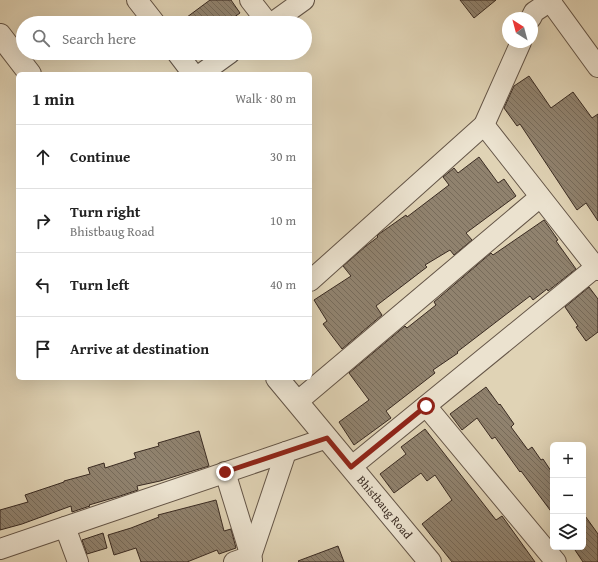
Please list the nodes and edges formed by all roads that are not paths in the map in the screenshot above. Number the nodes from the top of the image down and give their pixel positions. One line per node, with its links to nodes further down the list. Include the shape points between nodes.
1 (138, 0): 5 (street)
2 (250, 0): 6 (street)
3 (304, 0): 7 (street)
4 (539, 6): 14 (street)
5 (150, 16)
6 (263, 16)
7 (282, 16)
8 (0, 35): 10 (street)
9 (518, 48): 18 (street)
10 (16, 56)
11 (19, 60): 15 (street)
12 (182, 60): 16 (street)
13 (220, 60): 17 (street)
14 (598, 67)
15 (28, 72)
16 (191, 72)
17 (204, 72)
18 (484, 125): 19 (street); 21 (street)
19 (540, 197): 20 (street); 23 (street)
20 (597, 269): 24 (street)
21 (312, 279)
22 (279, 380): 23 (street, Bhistbaug Road)
23 (297, 402): 25 (street, Bhistbaug Road)
24 (426, 406): 27 (street); 34 (street)
25 (327, 438): 26 (street); 27 (street, Bhistbaug Road)
26 (286, 452): 28 (street); 31 (street)
27 (351, 467): 33 (street, Bhistbaug Road)
28 (225, 472): 29 (street); 31 (street)
29 (65, 527): 30 (street); 32 (street)
30 (0, 549)
31 (246, 560)
32 (78, 562)
33 (430, 562)
34 (556, 562)

